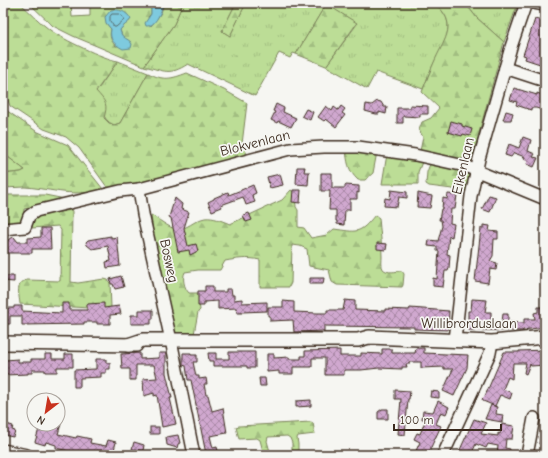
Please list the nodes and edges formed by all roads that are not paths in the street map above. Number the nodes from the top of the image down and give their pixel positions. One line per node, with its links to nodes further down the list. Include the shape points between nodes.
1 (526, 3): 4 (street, Eikenlaan)
2 (534, 3): 3 (street)
3 (545, 5)
4 (505, 68): 5 (street); 6 (street, Eikenlaan)
5 (545, 80)
6 (476, 170): 7 (street, Blokvenlaan, via 393,152 358,147 324,147 290,149 262,155); 8 (street, Blokvenlaan); 11 (street, Eikenlaan)
7 (139, 189): 9 (street, Blokvenlaan, via 120,191 36,211 29,216 25,227); 12 (street, Bosweg)
8 (545, 199)
9 (3, 229)
10 (545, 337): 13 (main road, Willibrorduslaan)
11 (456, 340): 12 (main road, Willibrorduslaan, via 369,337 358,340 218,341 196,345); 13 (main road, Willibrorduslaan)
12 (171, 342): 14 (main road, Willibrorduslaan, via 128,345); 18 (street, Bosweg)
13 (492, 342): 19 (street, via 490,353)
14 (3, 343)
15 (534, 418): 20 (street)
16 (3, 450): 17 (street)
17 (27, 455)
18 (194, 455)
19 (443, 455)
20 (527, 455)

